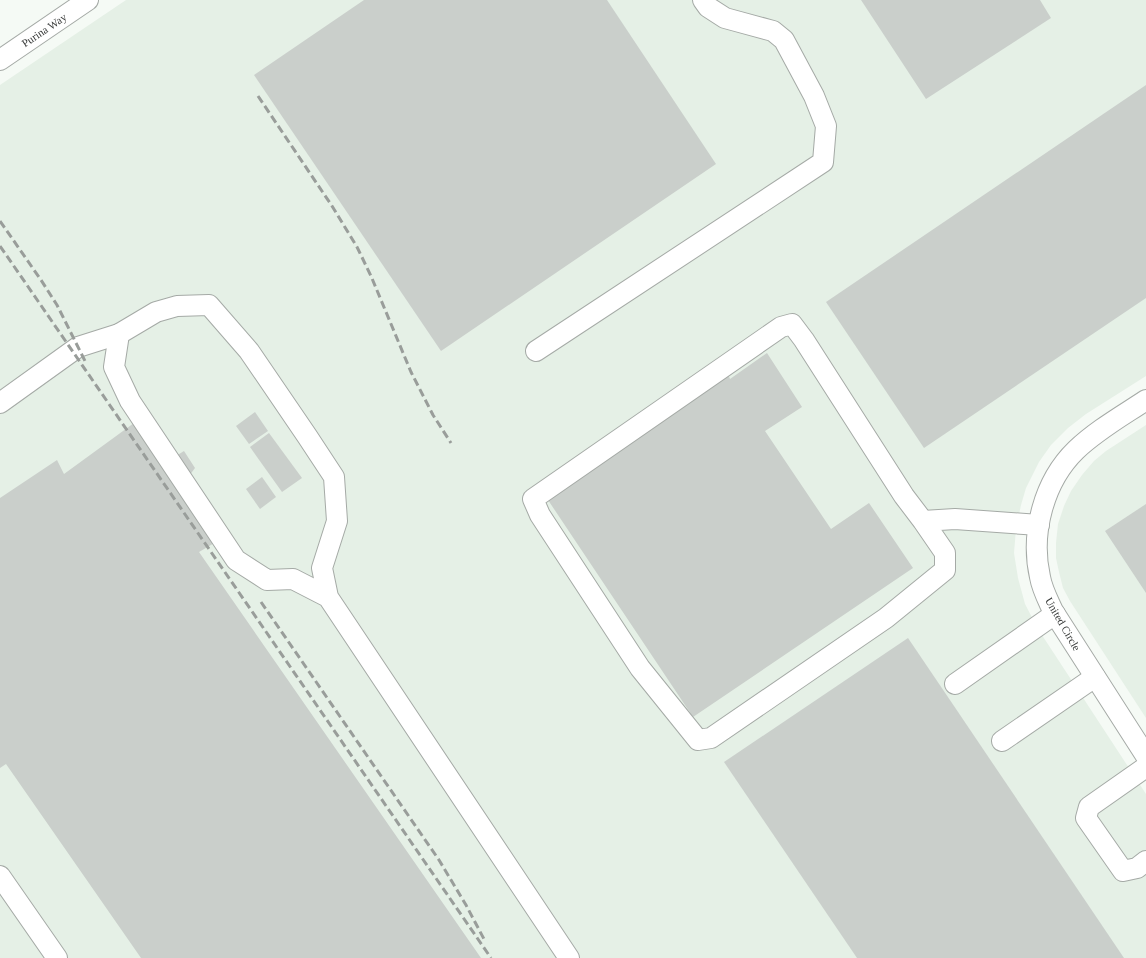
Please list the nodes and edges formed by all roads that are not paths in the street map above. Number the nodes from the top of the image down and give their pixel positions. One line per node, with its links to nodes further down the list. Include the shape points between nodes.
1 (88, 0): 3 (street, Purina Way)
2 (704, 0): 5 (street, via 708,7 725,18 773,31 784,40 814,96 826,126 823,162)
3 (0, 60)
4 (119, 334): 7 (street, via 78,347); 10 (street, via 114,367 130,402 236,560 267,580 293,579); 10 (street, via 156,312 177,306 209,305 249,351 334,477 337,521 322,568)
5 (536, 351)
6 (1146, 400): 9 (street, United Circle, via 1089,439 1064,463 1046,495)
7 (0, 403)
8 (923, 521): 8 (street, via 792,324 781,327 533,499 540,515 640,668 698,740 711,738 873,627 945,570 945,553); 9 (street, via 955,519)
9 (1039, 525): 11 (street, United Circle, via 1037,559 1040,577)
10 (328, 597): 20 (street)
11 (1055, 614): 12 (street, United Circle); 13 (street)
12 (1095, 677): 14 (street); 15 (street, United Circle)
13 (955, 684)
14 (1002, 741)
15 (1146, 756)
16 (1146, 767): 17 (street, via 1089,807 1086,818 1123,871 1137,868)
17 (1146, 861)
18 (0, 876): 19 (street)
19 (57, 958)
20 (569, 958)

